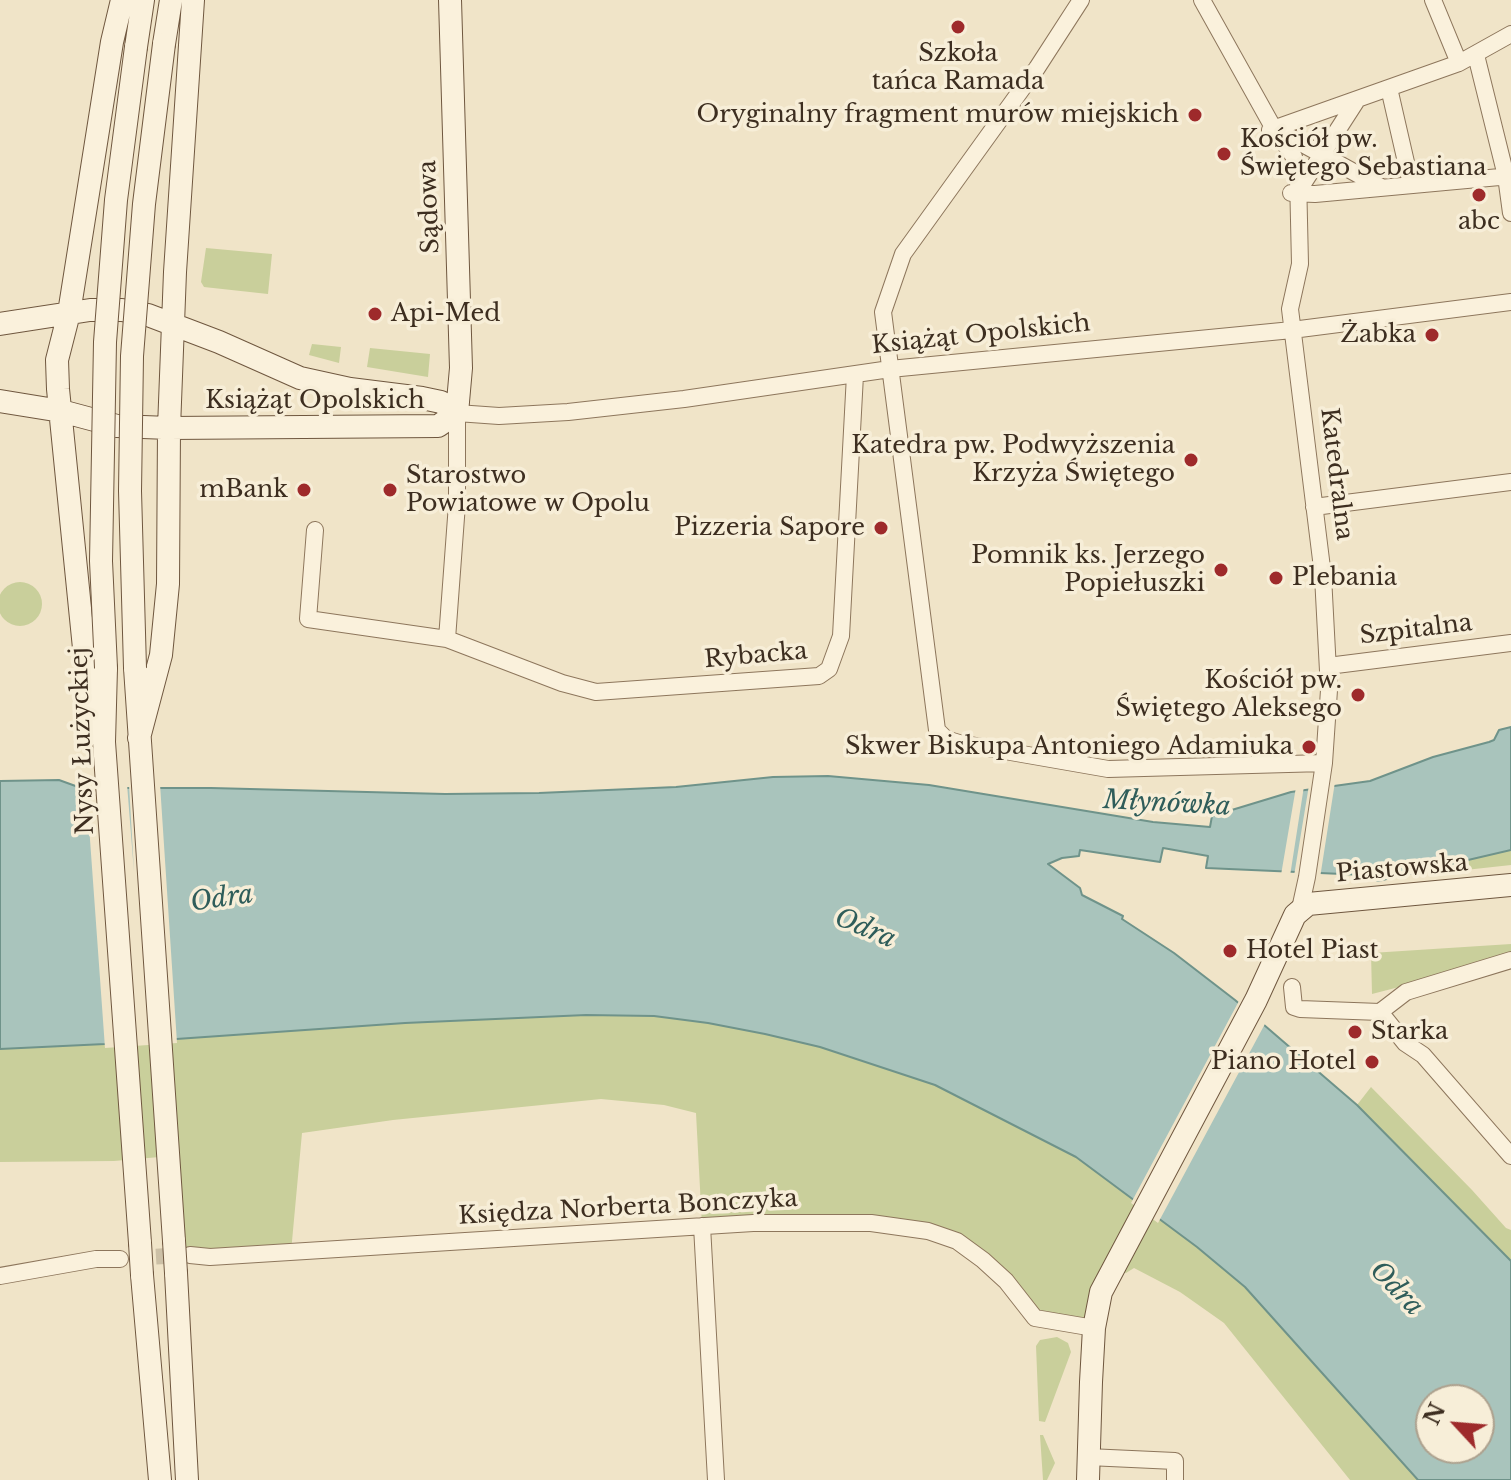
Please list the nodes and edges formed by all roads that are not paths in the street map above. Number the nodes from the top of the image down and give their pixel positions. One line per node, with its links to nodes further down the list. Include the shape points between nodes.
1 (122, 0): 22 (main road)
2 (143, 0): 38 (main road, Nysy Łużyckiej, bridge, via 116,200 105,342 101,532 106,668)
3 (171, 0): 39 (main road, bridge, via 144,204 132,356 130,491)
4 (193, 0): 24 (main road)
5 (450, 0): 30 (main road, Sądowa, via 461,368)
6 (1081, 0): 26 (street, via 903,254 883,312)
7 (1202, 0): 14 (street, Katedralna)
8 (1433, 0): 11 (street)
9 (1511, 34): 10 (street)
10 (1476, 55): 11 (street); 16 (street)
11 (1459, 63): 12 (street)
12 (1391, 88): 13 (street); 17 (street)
13 (1357, 100): 14 (street); 15 (street)
14 (1272, 129): 15 (street); 19 (street, Katedralna, via 1294,157)
15 (1322, 155): 18 (street); 19 (street)
16 (1508, 176): 17 (street); 20 (street)
17 (1413, 184): 18 (street)
18 (1382, 187): 19 (street)
19 (1295, 192): 25 (street, Katedralna, via 1300,264 1290,309)
20 (1511, 213)
21 (1511, 302): 25 (street, Książąt Opolskich)
22 (69, 313): 23 (main road, Książąt Opolskich); 24 (main road, Książąt Opolskich, via 122,310); 29 (main road, via 57,360)
23 (0, 324)
24 (174, 325): 30 (main road, Książąt Opolskich, via 300,378 441,402); 31 (main road)
25 (1292, 330): 26 (street, Książąt Opolskich); 33 (street, Katedralna)
26 (890, 369): 27 (street, Książąt Opolskich); 40 (street, via 937,730 946,739 1108,769)
27 (855, 375): 30 (street, Książąt Opolskich, via 568,412); 35 (street, Rybacka, via 841,636 829,669 819,676 596,692)
28 (0, 401): 29 (main road, Książąt Opolskich)
29 (61, 411): 31 (main road, Książąt Opolskich, via 117,426); 38 (main road)
30 (457, 413): 31 (main road, Książąt Opolskich, via 438,426); 35 (street, via 457,504)
31 (169, 428): 39 (main road, via 165,623)
32 (1511, 482): 33 (street)
33 (1314, 507): 37 (street, Katedralna)
34 (315, 530): 35 (street, via 308,619)
35 (447, 639)
36 (1511, 643): 37 (street, Szpitalna)
37 (1328, 666): 40 (street, Katedralna)
38 (98, 697): 53 (main road, Nysy Łużyckiej, bridge)
39 (139, 738): 48 (main road, via 167,1151)
40 (1324, 763): 42 (street, Katedralna)
41 (1511, 885): 42 (main road, Piastowska, via 1308,904)
42 (1300, 909): 51 (main road, via 1112,1268)
43 (1511, 960): 45 (street, via 1406,992)
44 (1292, 987): 45 (street, via 1294,1007 1300,1009)
45 (1380, 1012): 46 (street)
46 (1511, 1156)
47 (702, 1226): 48 (street, Księdza Norberta Bonczyka, via 210,1257); 51 (street, Księdza Norberta Bonczyka, via 839,1222 928,1231 957,1241 983,1260 1035,1318); 55 (street)
48 (182, 1248): 54 (main road, bridge, via 176,1273)
49 (120, 1259): 50 (street)
50 (0, 1276)
51 (1094, 1328): 52 (main road)
52 (1088, 1457): 56 (main road); 57 (street, via 1175,1461)
53 (160, 1480)
54 (187, 1480)
55 (716, 1480)
56 (1088, 1480)
57 (1175, 1480)

